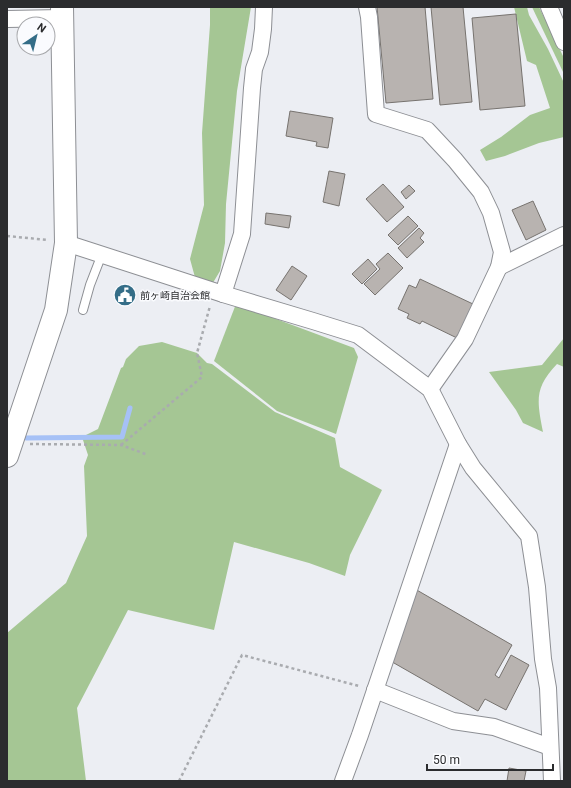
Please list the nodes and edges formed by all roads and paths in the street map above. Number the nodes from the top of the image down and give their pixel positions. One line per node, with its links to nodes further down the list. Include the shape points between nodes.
1 (264, 7): 12 (street, via 260,52 254,69 252,88 242,234)
2 (367, 7): 11 (street, via 376,114 427,130 464,170 481,192 491,213 502,252)
3 (549, 7): 6 (street)
4 (62, 13): 5 (street); 9 (street)
5 (7, 19)
6 (564, 42)
7 (564, 235): 11 (street)
8 (7, 236): 9 (path)
9 (66, 243): 10 (street); 15 (street, via 56,310)
10 (102, 254): 12 (street); 13 (lane)
11 (499, 267): 14 (street, via 465,339)
12 (219, 293): 14 (street, via 358,336); 17 (path, via 197,353 202,376)
13 (83, 310)
14 (430, 389): 16 (street)
15 (10, 442): 17 (path)
16 (458, 444): 19 (street); 20 (street, via 473,468 529,536 548,688)
17 (121, 445): 18 (path)
18 (148, 455)
19 (375, 690): 20 (street, via 453,721 494,727); 21 (path, via 242,655); 22 (street)
20 (550, 747): 23 (street)
21 (179, 781)
22 (343, 781)
23 (552, 781)

